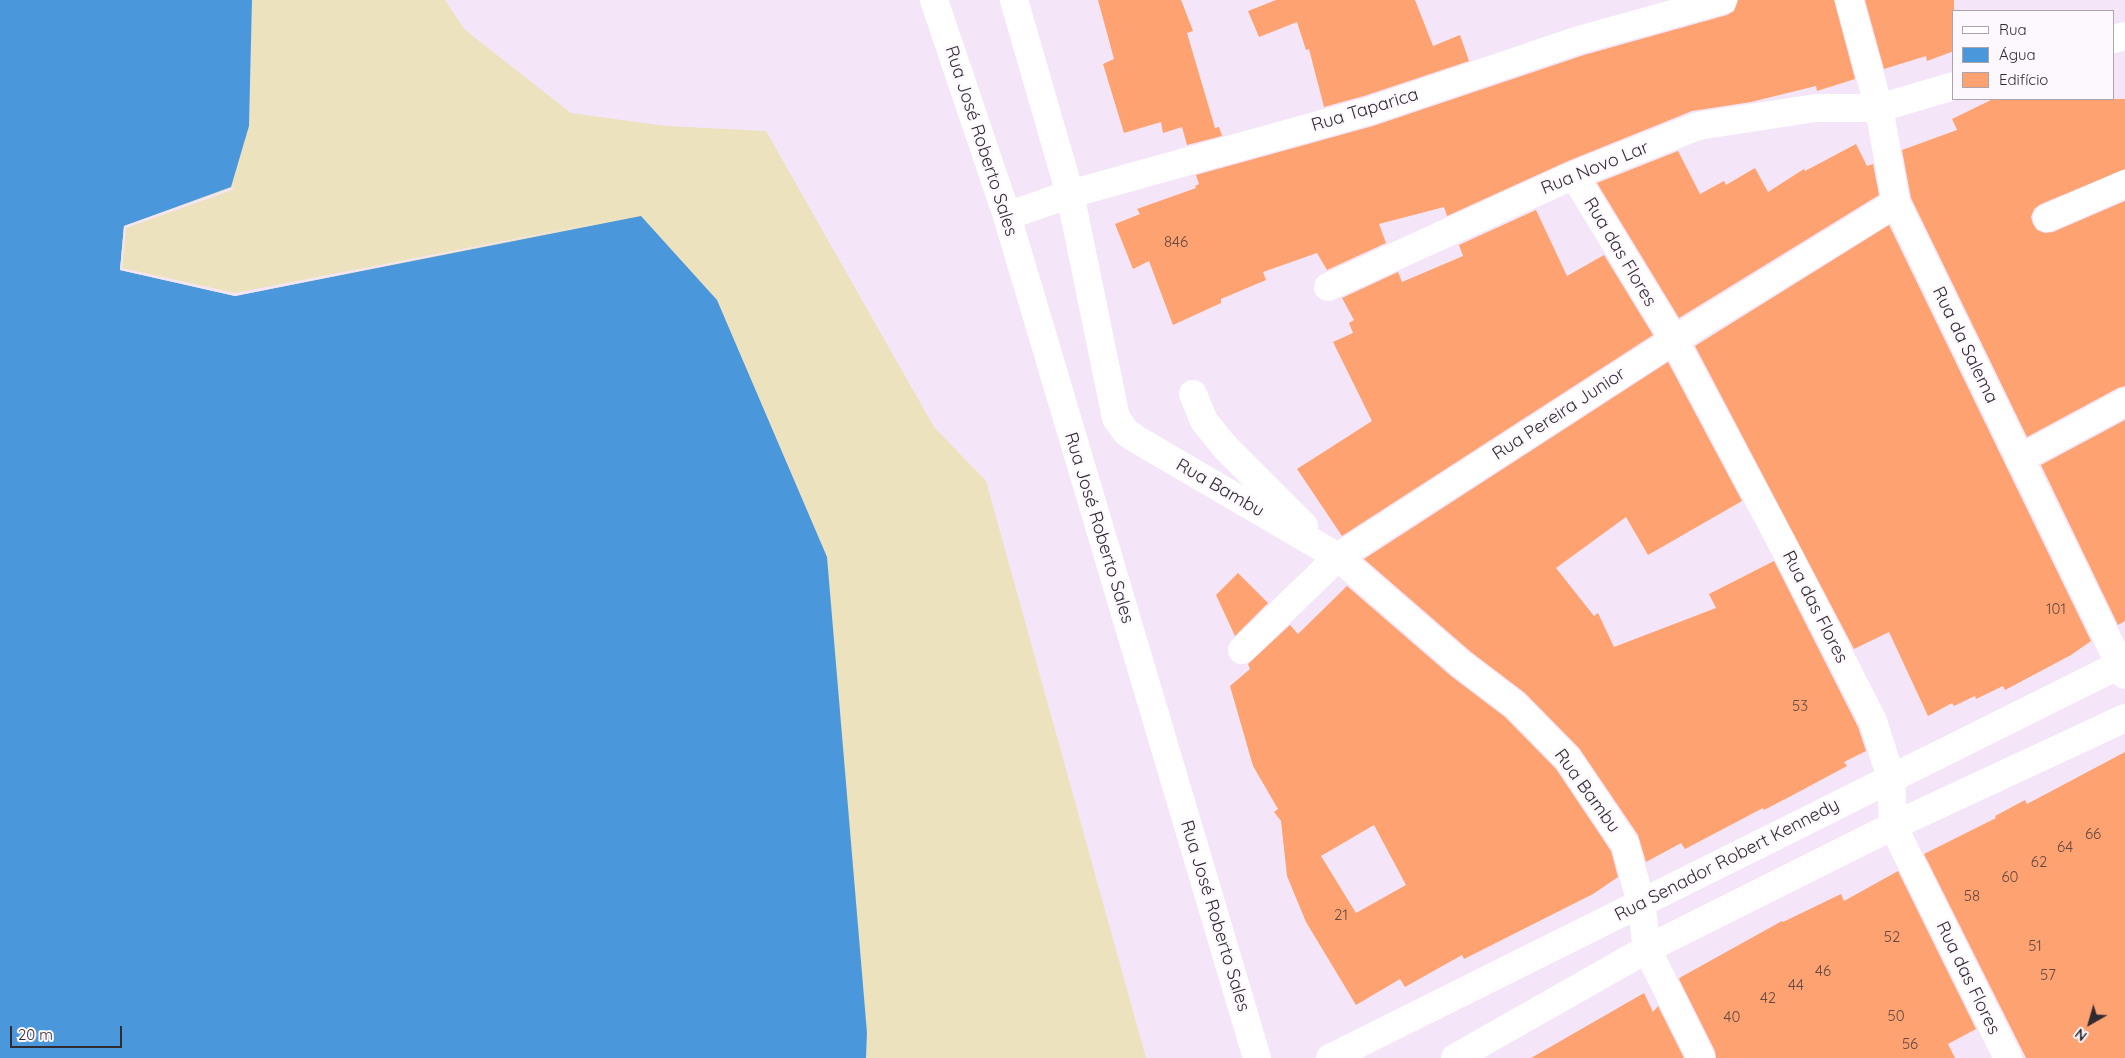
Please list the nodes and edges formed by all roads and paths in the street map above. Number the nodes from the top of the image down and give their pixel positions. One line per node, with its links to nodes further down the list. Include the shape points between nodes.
1 (934, 0): 11 (street, Rua José Roberto Sales)
2 (1014, 0): 9 (street)
3 (1723, 0): 9 (street, Rua Taparica, via 1579,40 1369,111)
4 (1849, 0): 6 (street, Rua da Salema)
5 (1952, 87): 6 (street, Rua Novo Lar)
6 (1879, 108): 7 (street, Rua Novo Lar, via 1816,108 1698,126); 10 (street, Rua da Salema)
7 (1574, 175): 13 (street, Rua Novo Lar); 14 (street, Rua das Flores)
8 (2125, 184): 12 (street)
9 (1070, 194): 11 (street, Rua Taparica); 18 (street, Rua Bambu, via 1116,418 1126,432)
10 (1896, 204): 14 (street, Rua Pereira Junior); 17 (street, Rua da Salema)
11 (1007, 216): 26 (street, Rua José Roberto Sales)
12 (2047, 218)
13 (1328, 287)
14 (1674, 340): 18 (street, Rua Pereira Junior); 22 (street, Rua das Flores, via 1873,721)
15 (1193, 394): 18 (street, Rua Bambu, via 1204,421 1225,447)
16 (2125, 402): 17 (street)
17 (2020, 459): 20 (street, Rua da Salema)
18 (1334, 555): 19 (street, Rua Pereira Junior); 24 (street, Rua Bambu, via 1461,664 1515,705 1568,759 1625,844)
19 (1242, 650)
20 (2123, 667): 22 (street, Rua Senador Robert Kennedy)
21 (2125, 718): 23 (street)
22 (1891, 778): 23 (street, Rua das Flores); 24 (street, Rua Senador Robert Kennedy)
23 (1893, 826): 25 (street); 30 (street, Rua das Flores)
24 (1641, 903): 25 (street, Rua Bambu); 27 (street, Rua Senador Robert Kennedy)
25 (1647, 949): 28 (street); 29 (street, Rua Bambu)
26 (1257, 1058)
27 (1330, 1058)
28 (1455, 1058)
29 (1700, 1058)
30 (2008, 1058)

